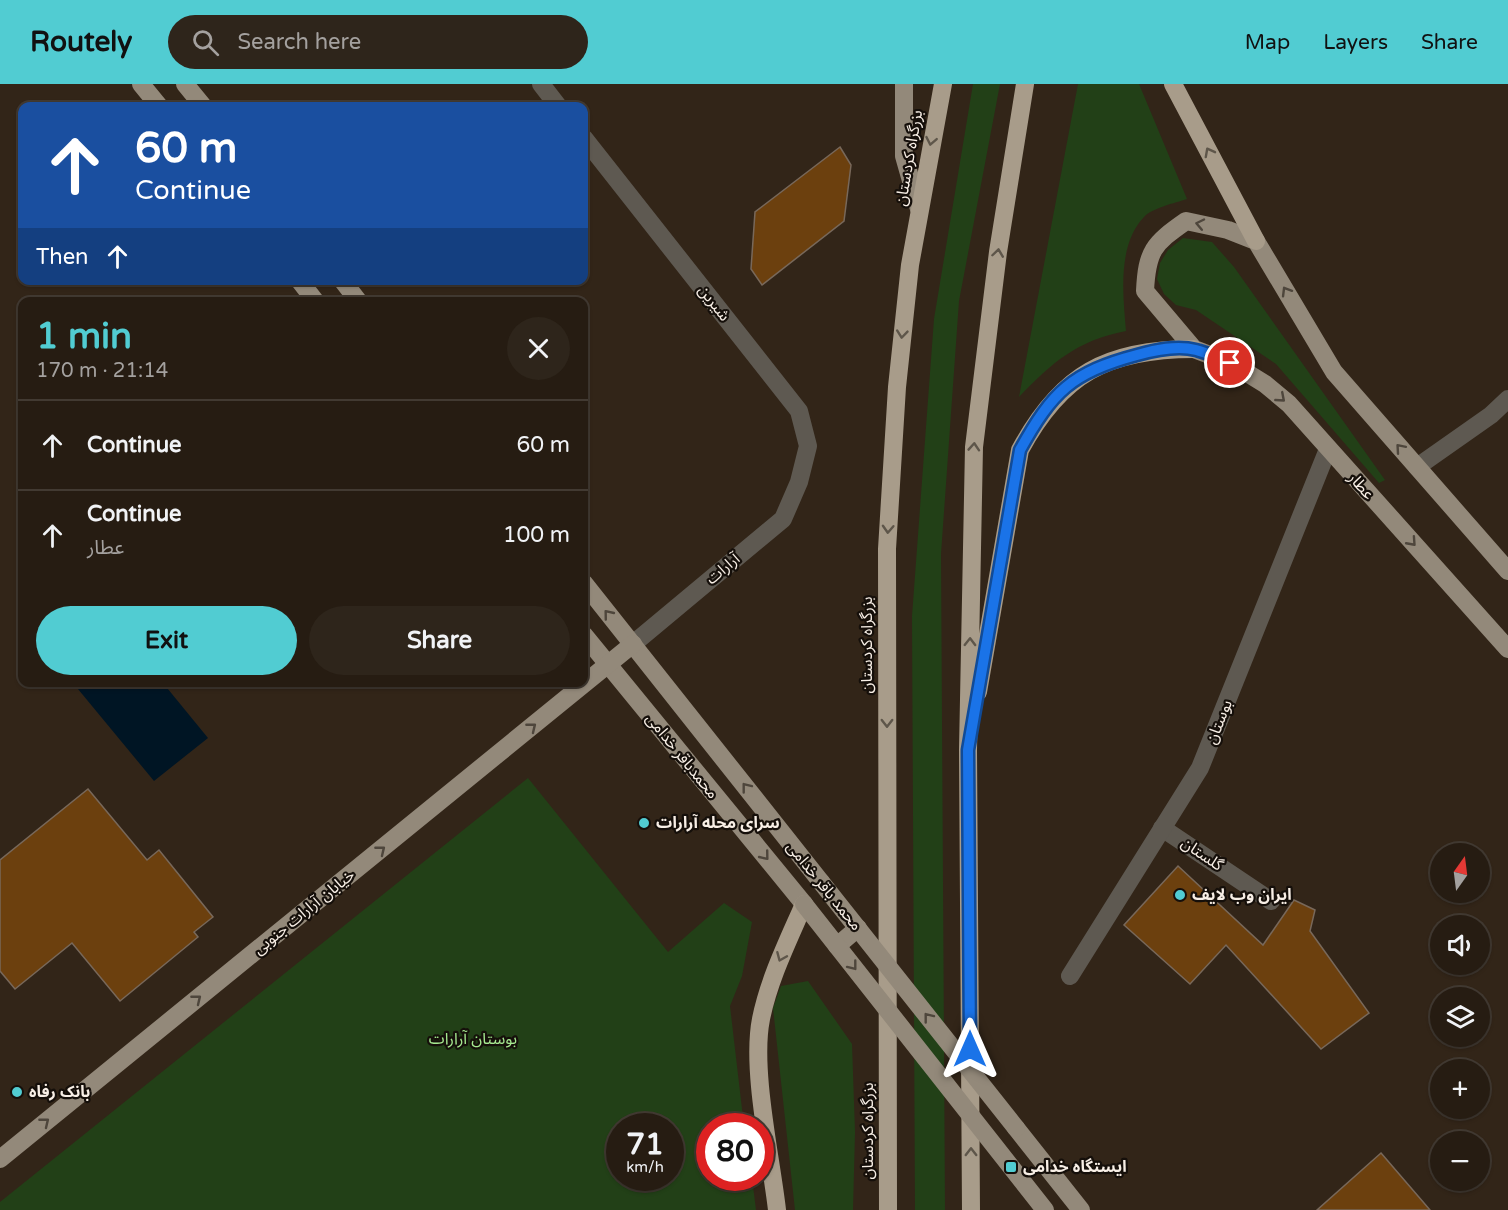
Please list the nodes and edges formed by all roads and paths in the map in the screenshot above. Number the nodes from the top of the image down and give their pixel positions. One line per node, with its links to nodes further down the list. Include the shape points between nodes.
1 (141, 84): 8 (main road)
2 (185, 84): 9 (main road)
3 (541, 84): 10 (street)
4 (904, 84): 12 (main road, via 904,156)
5 (943, 84): 12 (highway, بزرگراه کردستان, one-way to 12)
6 (1025, 84): 31 (highway, one-way to 6, via 974,447 998,252)
7 (1173, 84): 13 (highway, one-way to 7)
8 (156, 102)
9 (200, 102)
10 (555, 102)
11 (588, 143): 22 (street, شیرین, via 799,411 808,446)
12 (919, 209): 40 (highway, بزرگراه کردستان, one-way to 40, via 897,387 887,549)
13 (1256, 241): 18 (main road, one-way to 18, via 1186,221 1159,240 1146,264 1145,291); 21 (main road, one-way to 13, via 1334,372)
14 (303, 285): 16 (main road)
15 (346, 285): 17 (main road)
16 (312, 297)
17 (355, 297)
18 (1194, 350): 20 (main road, عطار, one-way to 20, via 1230,363 1265,384 1289,404); 31 (highway, via 1161,349 1104,364 1074,379 1036,420 1020,450)
19 (1508, 399): 21 (street)
20 (1328, 449): 27 (main road, عطار, one-way to 27); 32 (street, بوستان, via 1200,768)
21 (1416, 467): 23 (main road)
22 (799, 482): 26 (street, آرارات, via 783,519)
23 (1508, 572)
24 (588, 588): 26 (main road, one-way to 24)
25 (588, 640): 28 (main road, محمدباقر خدامی)
26 (633, 644): 28 (main road, خیابان آرارات جنوبی); 35 (main road, محمد باقر خدامی, one-way to 26, bridge)
27 (1508, 650)
28 (608, 665): 29 (main road, خیابان آرارات جنوبی, one-way to 28); 34 (main road, محمدباقر خدامی, one-way to 34)
29 (588, 681)
30 (581, 687): 38 (main road, خیابان آرارات جنوبی, one-way to 30)
31 (968, 750): 41 (highway, one-way to 31)
32 (1162, 828): 33 (street, گلستان); 37 (street, بوستان)
33 (1271, 901)
34 (804, 903): 36 (main road, محمد باقر خدامی, bridge); 39 (highway, one-way to 39, via 777,967 761,1020 759,1064)
35 (858, 928): 36 (main road); 43 (main road, محمد باقر خدامی, one-way to 35, bridge)
36 (837, 946): 42 (main road, محمد باقر خدامی, one-way to 42, bridge)
37 (1070, 976)
38 (0, 1159)
39 (777, 1210)
40 (888, 1210)
41 (971, 1210)
42 (1045, 1210)
43 (1081, 1210)

